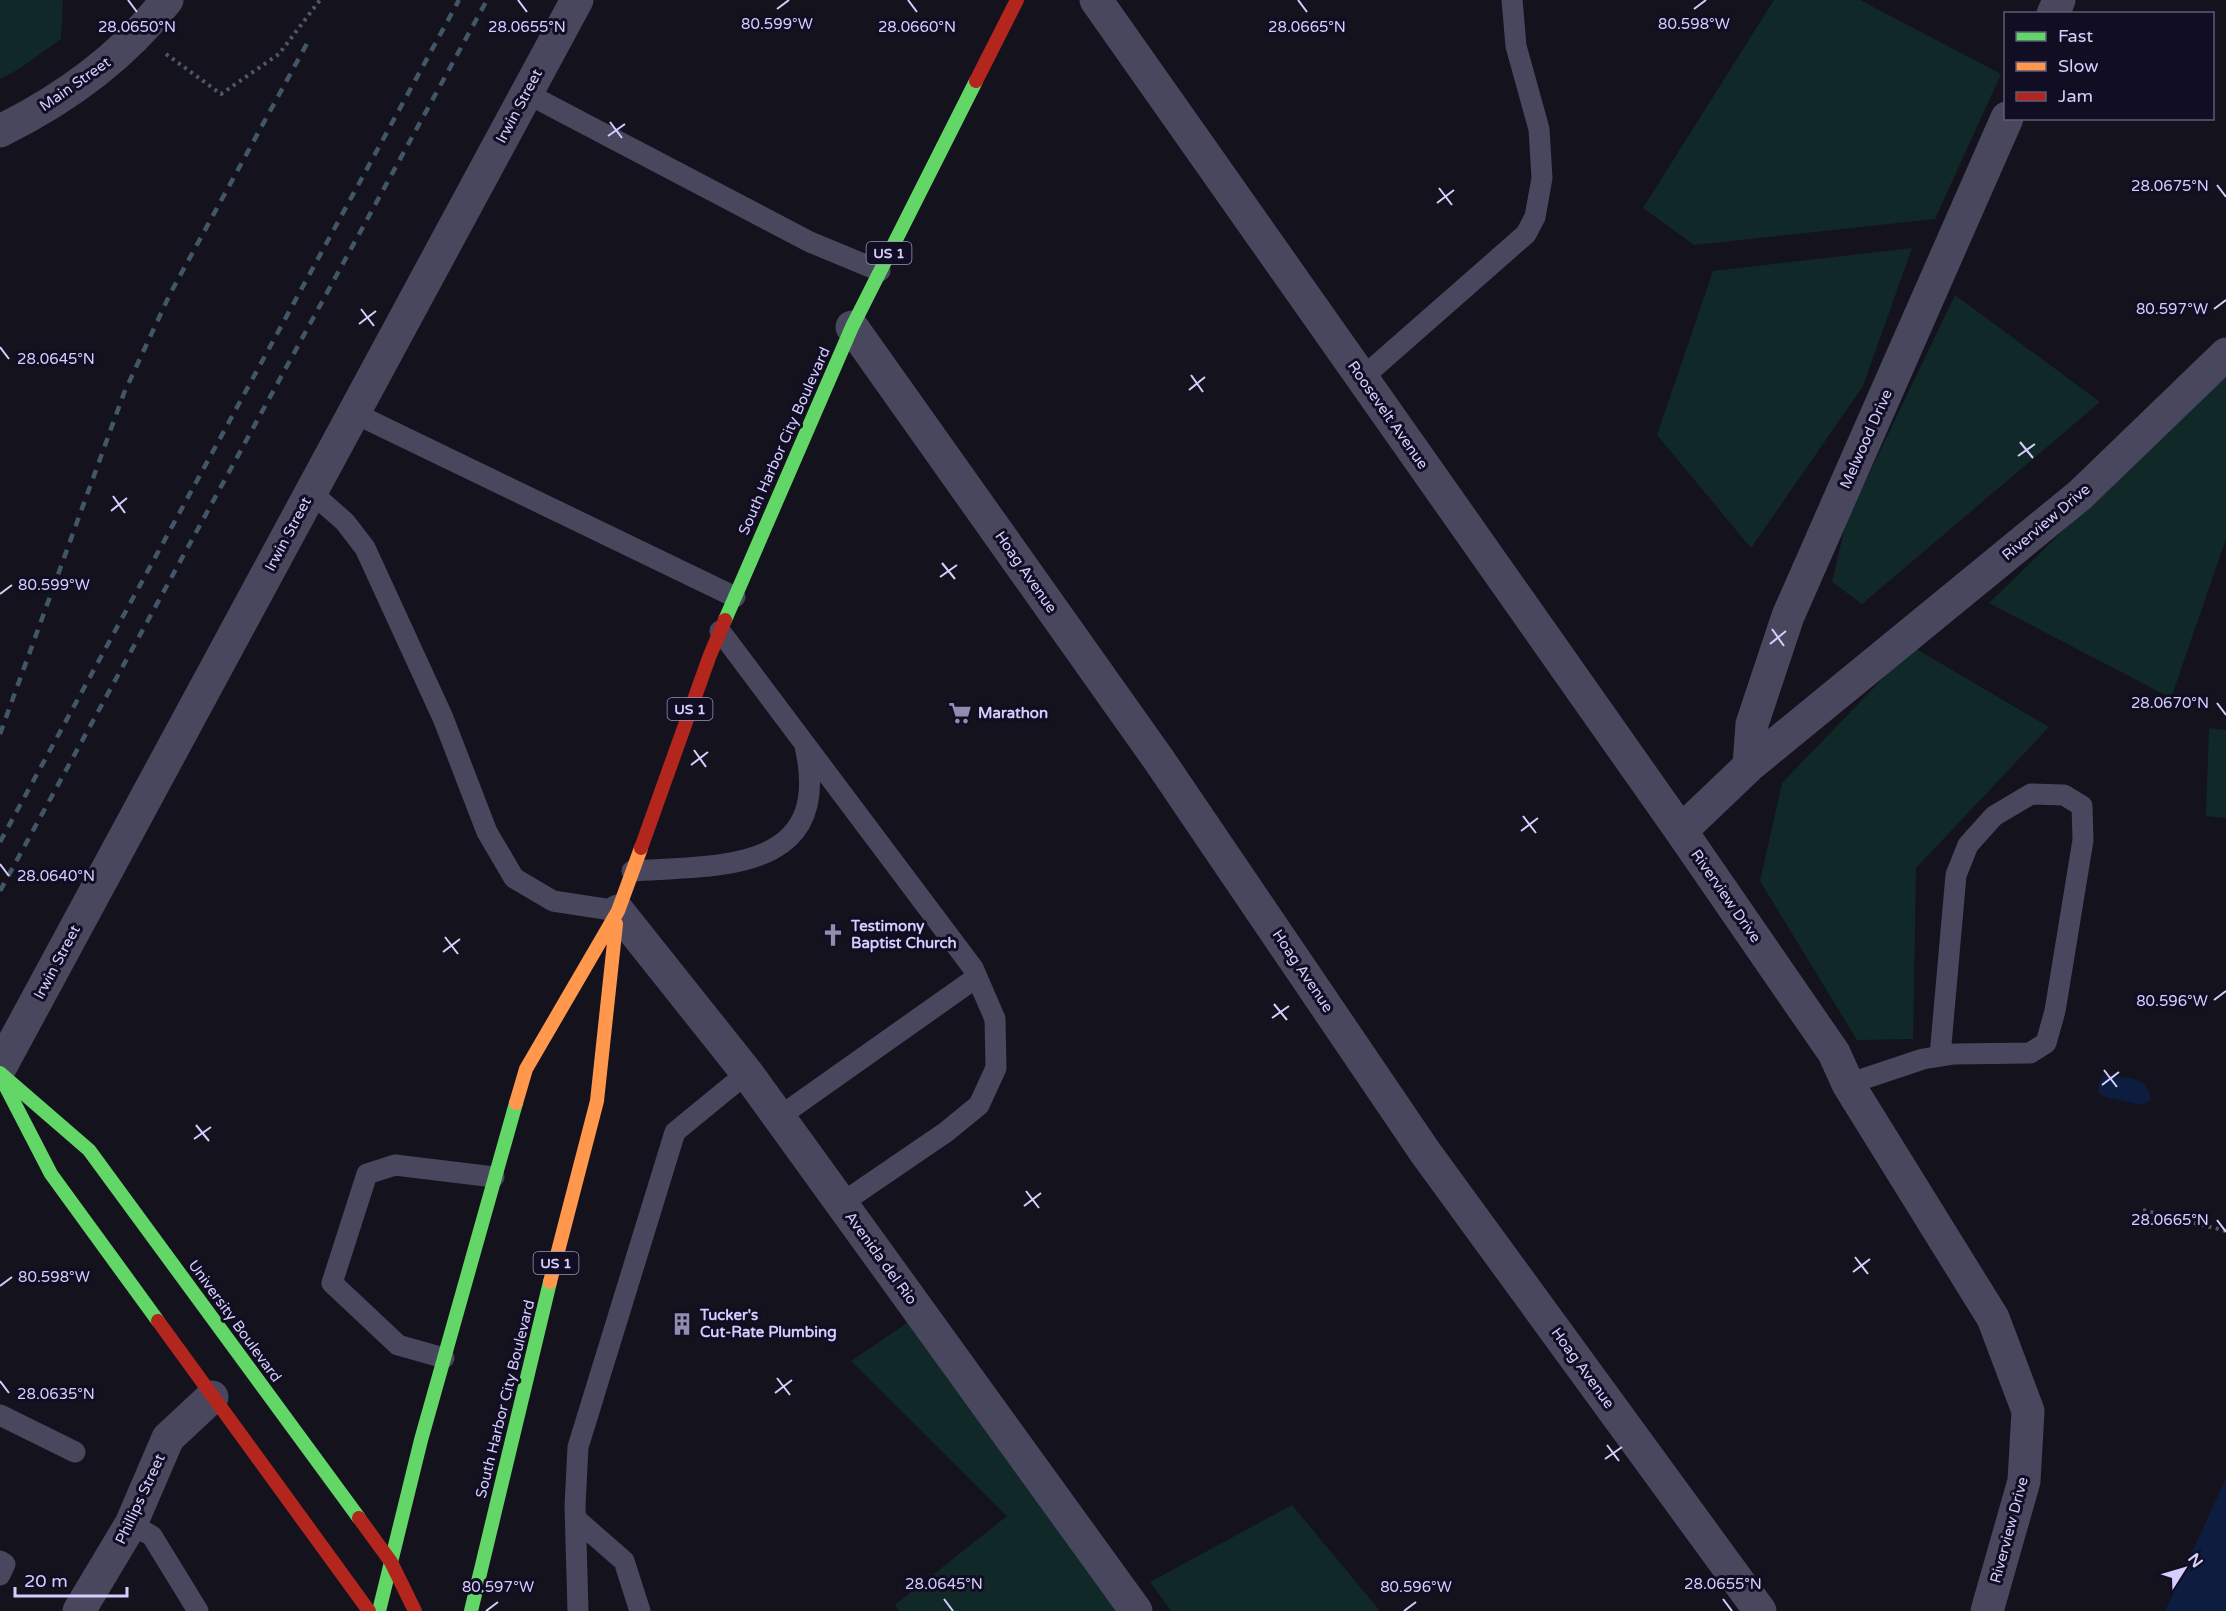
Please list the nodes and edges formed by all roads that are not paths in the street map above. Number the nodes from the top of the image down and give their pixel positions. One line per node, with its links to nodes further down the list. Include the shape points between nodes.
1 (167, 0): 8 (street, Main Street, via 112,59 74,89)
2 (577, 0): 6 (street, Irwin Street)
3 (1017, 0): 9 (main road, South Harbor City Boulevard / US 1)
4 (1096, 0): 12 (street, Roosevelt Avenue)
5 (1512, 0): 12 (lane, via 1516,46 1539,129 1542,178 1535,217 1526,234)
6 (526, 93): 9 (lane, via 810,242); 13 (street, Irwin Street)
7 (2006, 120): 18 (street, Melwood Drive, via 1788,616 1752,724)
8 (0, 131)
9 (880, 271): 10 (main road, South Harbor City Boulevard / US 1)
10 (852, 327): 15 (main road, South Harbor City Boulevard / US 1); 49 (street, Hoag Avenue, via 1159,760 1425,1152)
11 (2226, 354): 18 (street, Riverview Drive, via 2080,495)
12 (1362, 378): 19 (street, Roosevelt Avenue)
13 (354, 413): 14 (street, Irwin Street); 15 (lane)
14 (311, 492): 21 (lane, via 345,522 365,548 443,718 487,832 514,878 553,901); 24 (street, Irwin Street)
15 (735, 597): 16 (main road, South Harbor City Boulevard / US 1)
16 (720, 632): 17 (lane); 20 (main road, South Harbor City Boulevard / US 1)
17 (805, 745): 20 (lane, via 808,799 791,836 778,846 732,864); 22 (lane)
18 (1749, 766): 19 (street, Riverview Drive)
19 (1681, 831): 27 (street, Riverview Drive, via 1834,1053)
20 (633, 871): 21 (main road, South Harbor City Boulevard / US 1)
21 (618, 911): 25 (street, Avenida del Rio); 29 (main road, South Harbor City Boulevard / US 1, via 526,1069); 45 (main road, South Harbor City Boulevard / US 1, via 597,1101)
22 (976, 976): 28 (lane); 30 (lane, via 995,1019 996,1068 979,1105)
23 (1940, 1056): 23 (lane, via 2030,1053 2046,1043 2055,1011 2083,840 2082,806 2064,795 2031,794 1994,816 1968,845 1956,875); 27 (lane)
24 (0, 1068)
25 (747, 1072): 28 (street, Avenida del Rio); 35 (lane, via 675,1132 578,1447)
26 (0, 1074): 32 (main road, University Boulevard, via 51,1174); 38 (main road, University Boulevard, via 89,1150)
27 (1848, 1084): 50 (street, Riverview Drive, via 1993,1318 2028,1411 2024,1481)
28 (779, 1117): 30 (street, Avenida del Rio)
29 (494, 1178): 31 (main road, South Harbor City Boulevard / US 1); 31 (lane, via 396,1166 367,1174 332,1283 398,1345)
30 (842, 1203): 48 (street, Avenida del Rio)
31 (444, 1358): 38 (main road, South Harbor City Boulevard / US 1)
32 (212, 1397): 36 (street, Phillips Street, via 168,1438); 42 (main road, University Boulevard)
33 (0, 1415): 34 (lane)
34 (75, 1452)
35 (576, 1519): 46 (lane); 47 (lane, via 624,1561)
36 (131, 1524): 40 (street, Phillips Street); 41 (lane, via 152,1536)
37 (0, 1561): 39 (lane, via 5,1564)
38 (391, 1562): 43 (main road, US 1); 44 (main road, University Boulevard)
39 (0, 1575)
40 (79, 1611)
41 (198, 1611)
42 (369, 1611)
43 (379, 1611)
44 (416, 1611)
45 (471, 1611)
46 (578, 1611)
47 (640, 1611)
48 (1136, 1611)
49 (1760, 1611)
50 (1987, 1611)

